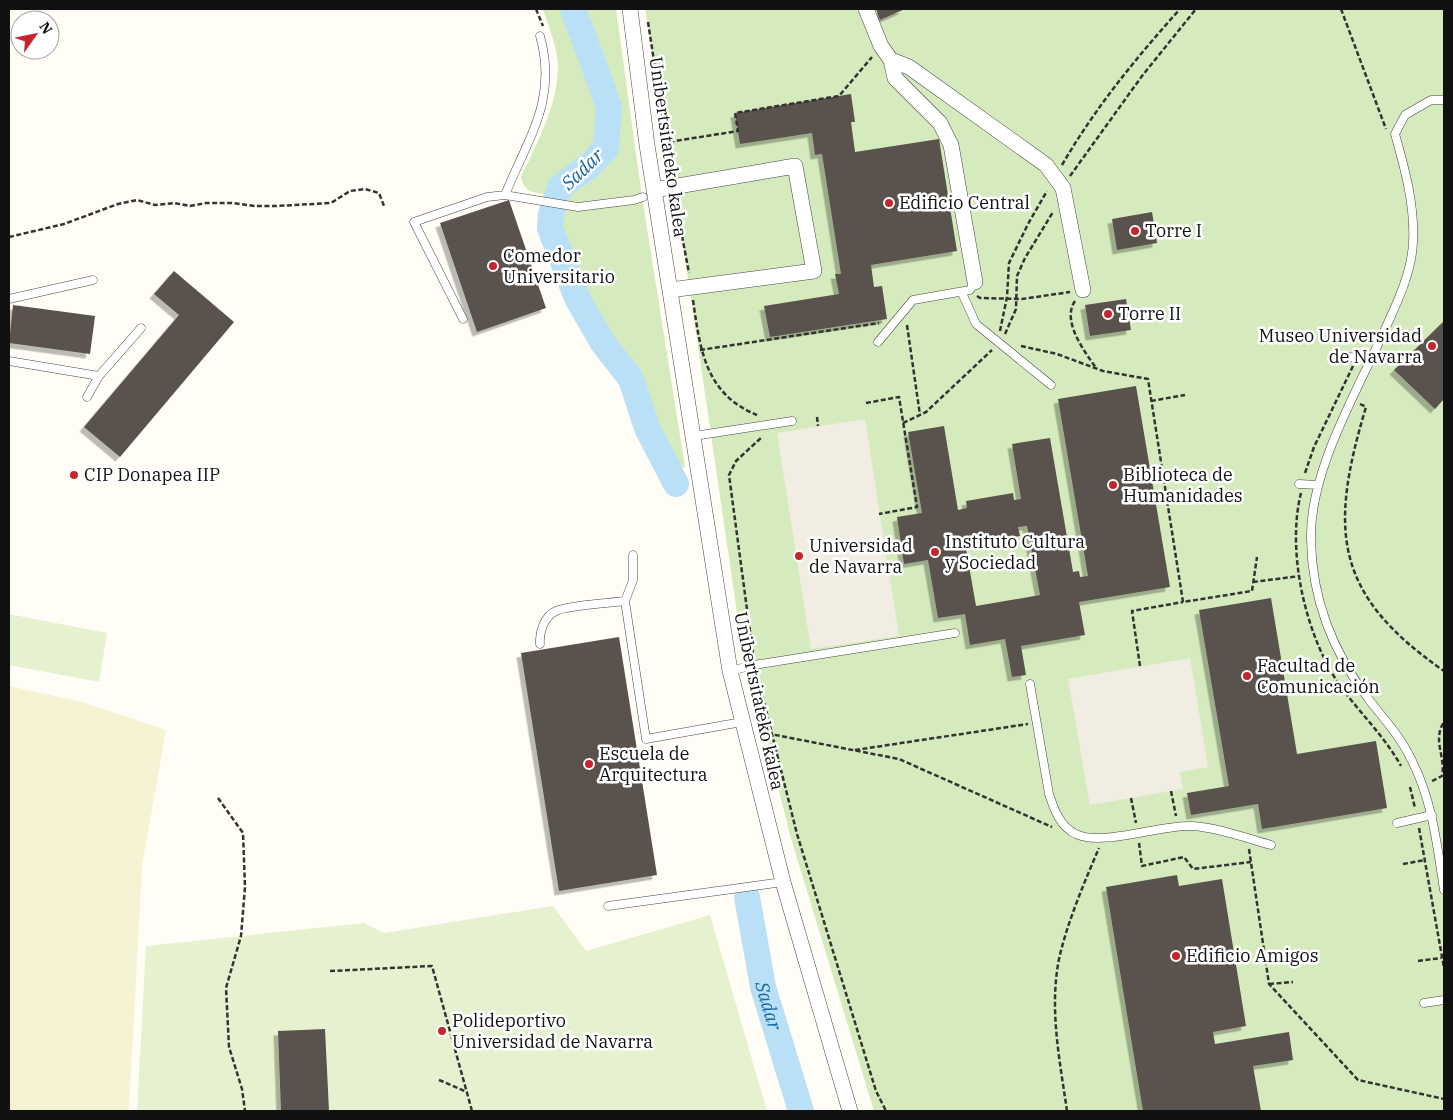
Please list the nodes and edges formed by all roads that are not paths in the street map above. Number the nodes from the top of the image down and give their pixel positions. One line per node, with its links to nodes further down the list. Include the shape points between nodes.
1 (630, 9): 6 (street, Unibertsitateko kalea, via 647,146)
2 (866, 9): 4 (street)
3 (540, 36): 7 (lane, via 545,56 545,94 538,120)
4 (890, 60): 9 (street, via 895,78 940,123 951,145); 11 (street, via 910,67 1046,165 1059,182)
5 (1444, 100): 17 (lane, via 1431,100 1404,115 1396,134 1406,172 1413,243 1406,280)
6 (649, 193): 7 (lane, via 634,200 578,207); 10 (street, Unibertsitateko kalea); 10 (street, Unibertsitateko kalea, via 795,166 814,271)
7 (505, 195): 13 (lane, via 487,197 414,222)
8 (93, 280): 12 (lane)
9 (969, 288): 15 (lane, via 913,300); 20 (lane, via 976,324)
10 (670, 290): 23 (street, Unibertsitateko kalea)
11 (1083, 290)
12 (9, 299)
13 (462, 319)
14 (141, 328): 19 (lane)
15 (878, 342)
16 (1353, 358): 17 (lane)
17 (1372, 359): 25 (lane, via 1325,462)
18 (9, 361): 19 (lane)
19 (99, 376): 21 (lane)
20 (1051, 386)
21 (87, 397)
22 (792, 421): 23 (lane)
23 (694, 436): 30 (street, Unibertsitateko kalea)
24 (1301, 484): 25 (lane)
25 (1318, 485): 33 (lane, via 1311,513 1319,605 1341,659 1410,755 1426,790)
26 (633, 555): 27 (lane, via 633,580)
27 (625, 601): 29 (lane, via 555,611 539,634); 32 (lane, via 646,738)
28 (955, 634): 30 (lane)
29 (540, 644)
30 (730, 671): 32 (street, Unibertsitateko kalea)
31 (1030, 684): 35 (lane, via 1049,794 1063,824 1076,834 1092,839 1178,826 1212,829)
32 (748, 727): 36 (street, Unibertsitateko kalea)
33 (1432, 815): 34 (lane); 37 (lane)
34 (1397, 823)
35 (1271, 845)
36 (783, 882): 38 (lane); 41 (street, Unibertsitateko kalea)
37 (1444, 890)
38 (608, 906)
39 (1444, 1000): 40 (lane)
40 (1424, 1003)
41 (850, 1111)

